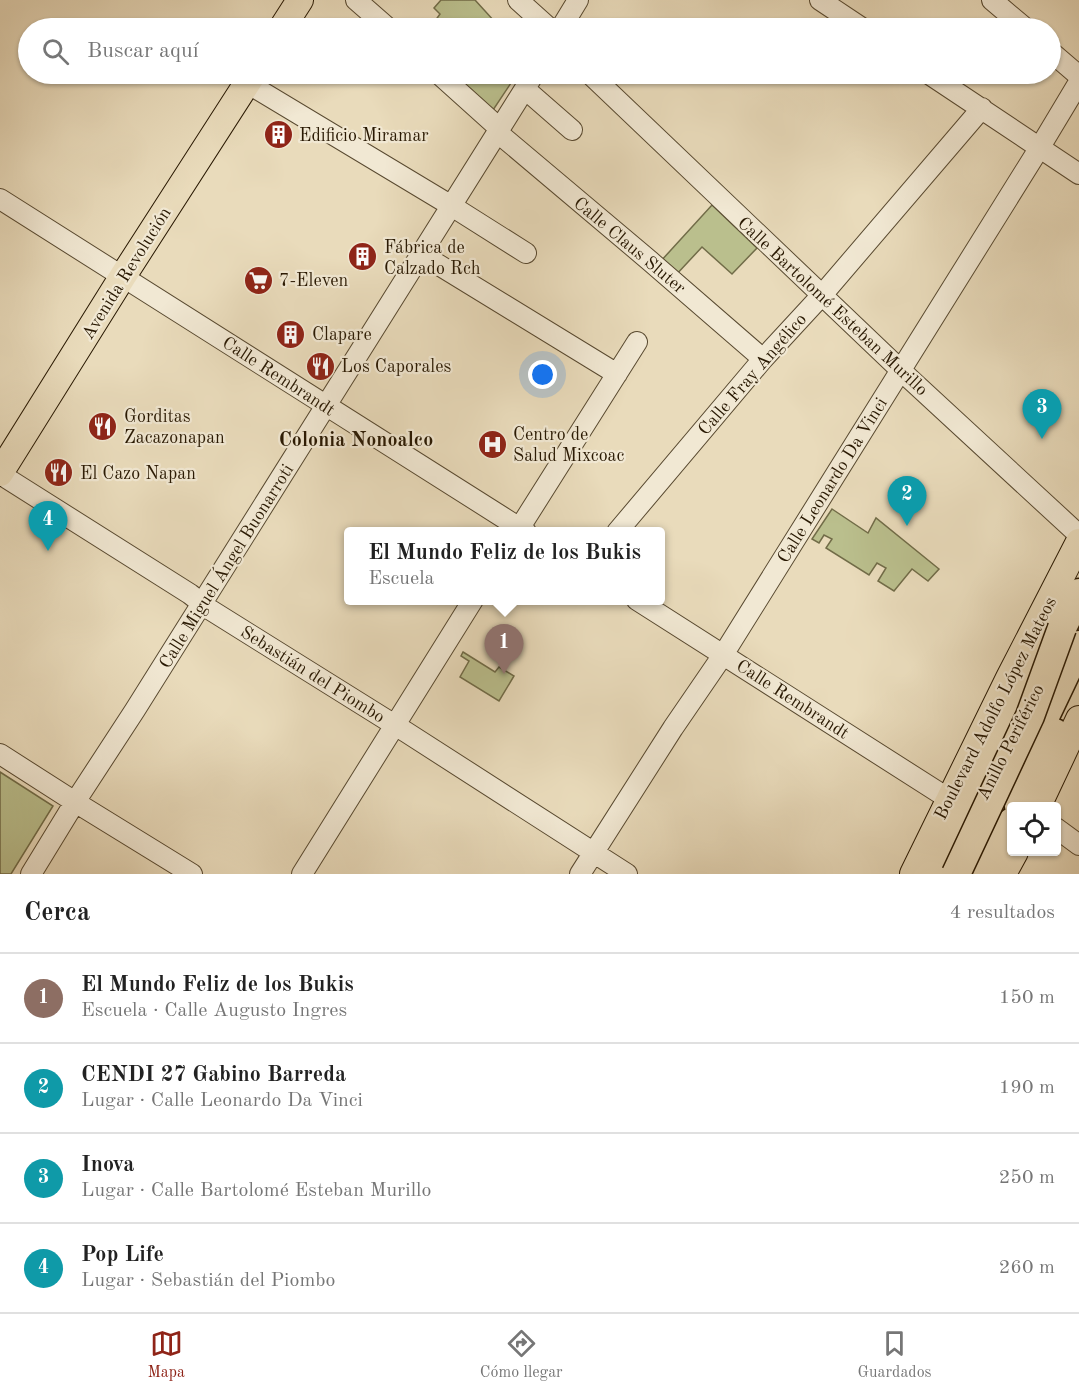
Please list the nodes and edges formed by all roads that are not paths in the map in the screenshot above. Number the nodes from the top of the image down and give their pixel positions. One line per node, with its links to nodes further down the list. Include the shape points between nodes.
1 (300, 0): 7 (main road)
2 (357, 0): 8 (street)
3 (518, 0): 9 (street)
4 (578, 0): 10 (street)
5 (820, 0): 11 (street)
6 (992, 0): 12 (street)
7 (288, 18)
8 (377, 18)
9 (538, 18)
10 (567, 18)
11 (847, 18)
12 (1013, 18)
13 (1061, 60): 14 (street)
14 (1079, 76)
15 (1079, 82): 26 (street, Calle Leonardo Da Vinci)
16 (246, 84): 32 (main road, Avenida Revolución)
17 (259, 84): 29 (street)
18 (449, 84): 24 (street, Calle Claus Sluter)
19 (527, 84): 24 (street, Calle Miguel Ángel Buonarroti)
20 (532, 84): 25 (street)
21 (600, 84): 33 (street, Calle Bartolomé Esteban Murillo)
22 (945, 84): 23 (street)
23 (982, 108): 26 (street); 33 (street, Calle Fray Angélico)
24 (498, 130): 29 (street, Calle Miguel Ángel Buonarroti); 35 (street, Calle Claus Sluter)
25 (572, 130)
26 (1040, 147): 27 (street); 36 (street, Calle Leonardo Da Vinci)
27 (1079, 174)
28 (0, 199): 32 (street, Calle Rembrandt)
29 (450, 205): 30 (street); 31 (street, Calle Miguel Ángel Buonarroti)
30 (526, 252)
31 (421, 254): 37 (street); 38 (street, Calle Miguel Ángel Buonarroti)
32 (123, 276): 38 (street, Calle Rembrandt); 39 (main road, Avenida Revolución)
33 (822, 295): 35 (street, Calle Fray Angélico); 36 (street, Calle Bartolomé Esteban Murillo)
34 (637, 342): 37 (street)
35 (763, 359): 42 (street, Calle Fray Angélico)
36 (900, 370): 43 (street, Calle Bartolomé Esteban Murillo); 50 (street, Calle Leonardo Da Vinci)
37 (617, 374): 41 (street)
38 (326, 406): 40 (street, Calle Rembrandt); 46 (street, Calle Miguel Ángel Buonarroti)
39 (0, 474): 46 (street, Sebastián del Piombo)
40 (516, 527)
41 (523, 527)
42 (619, 527)
43 (1079, 535)
44 (1079, 542): 55 (main road, Boulevard Adolfo López Mateos)
45 (1079, 593): 49 (highway)
46 (202, 603): 53 (street, Sebastián del Piombo); 56 (street, Calle Miguel Ángel Buonarroti)
47 (470, 605): 53 (street)
48 (645, 605): 50 (street, Calle Rembrandt)
49 (1073, 627): 55 (highway, bridge, via 1014,710); 64 (highway, bridge)
50 (723, 654): 55 (street, Calle Rembrandt); 62 (street, Calle Leonardo Da Vinci)
51 (1079, 682): 57 (highway)
52 (1079, 719): 58 (main road)
53 (395, 726): 62 (street, Sebastián del Piombo); 67 (street)
54 (0, 754): 56 (street)
55 (961, 801): 64 (highway); 70 (main road, Boulevard Adolfo López Mateos)
56 (75, 802): 65 (street, Calle Miguel Ángel Buonarroti); 66 (street)
57 (1021, 802)
58 (1040, 802)
59 (1007, 831): 71 (highway)
60 (1061, 832): 61 (street)
61 (1079, 845)
62 (594, 853): 68 (street, Calle Leonardo Da Vinci); 69 (street, Sebastián del Piombo)
63 (1013, 856): 72 (main road)
64 (948, 870)
65 (31, 874)
66 (192, 874)
67 (302, 874)
68 (580, 874)
69 (627, 874)
70 (913, 874)
71 (987, 874)
72 (1003, 874)

